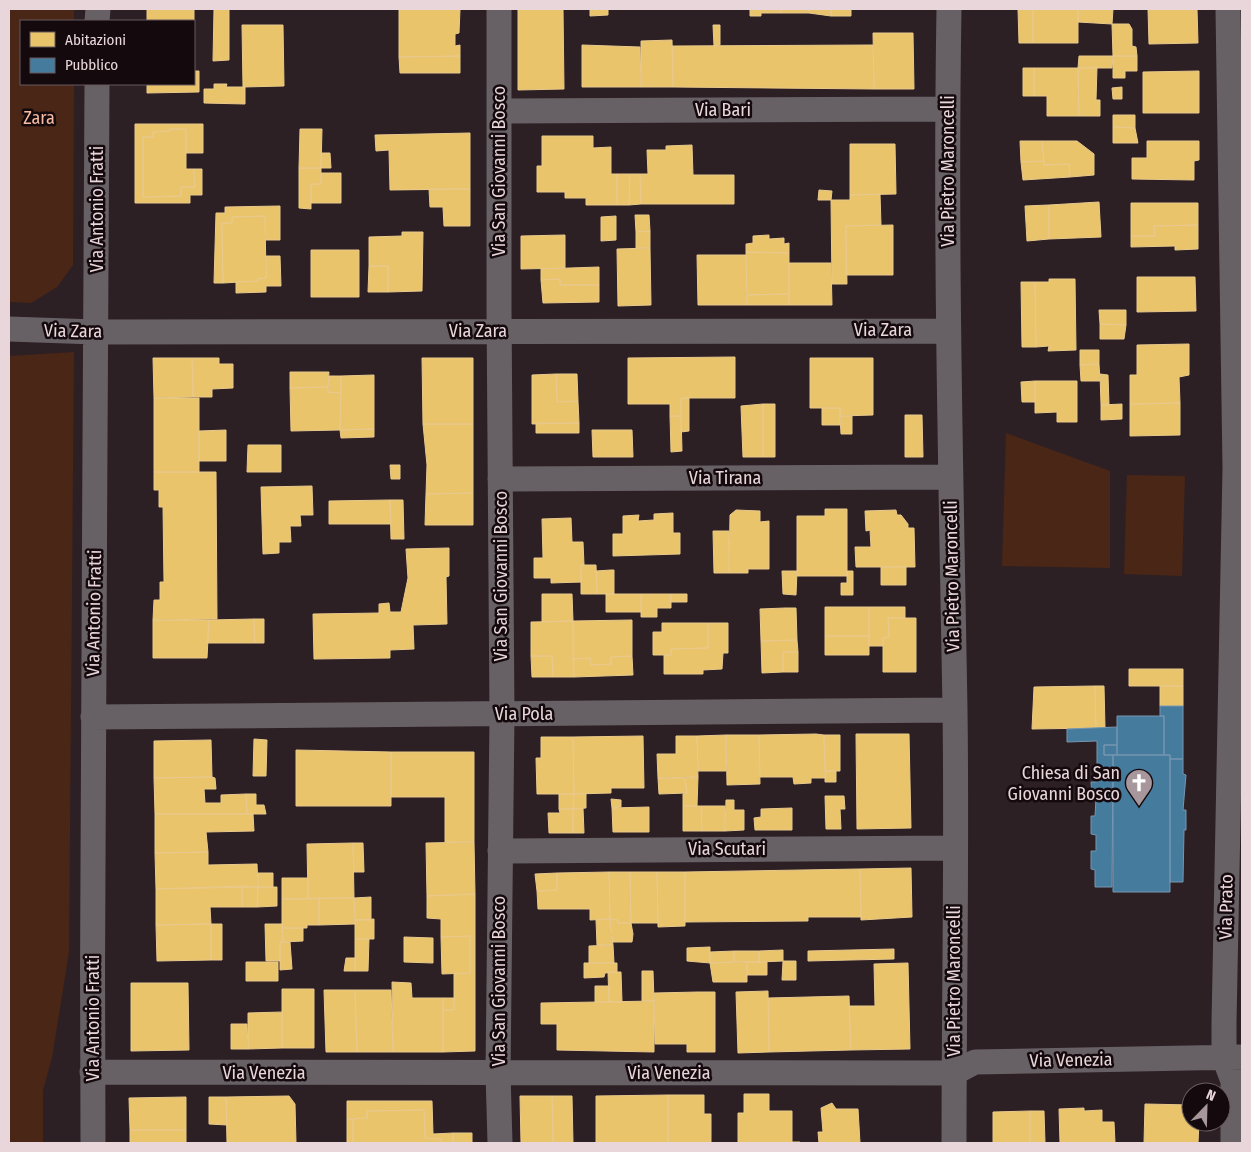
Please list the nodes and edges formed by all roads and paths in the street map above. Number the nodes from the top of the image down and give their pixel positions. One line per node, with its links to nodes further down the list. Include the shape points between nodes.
1 (499, 9): 6 (street, Via San Giovanni Bosco)
2 (949, 9): 5 (street, Via Pietro Maroncelli)
3 (1228, 9): 11 (street, Via Prato)
4 (97, 85): 10 (street, Via Antonio Fratti)
5 (947, 109): 6 (street, Via Bari); 9 (street, Via Pietro Maroncelli)
6 (500, 110): 8 (street, Via San Giovanni Bosco)
7 (9, 329): 10 (street, Via Zara)
8 (499, 331): 9 (street, Via Zara); 10 (street, Via Zara); 13 (street, Via San Giovanni Bosco)
9 (947, 331): 12 (street, Via Pietro Maroncelli)
10 (96, 332): 16 (street, Via Antonio Fratti)
11 (1239, 468): 19 (street, Via Prato)
12 (950, 477): 13 (street, Via Tirana); 14 (street, Via Pietro Maroncelli)
13 (500, 479): 15 (street, Via San Giovanni Bosco)
14 (955, 710): 15 (street, Via Pola); 17 (street, Via Pietro Maroncelli)
15 (502, 715): 16 (street, Via Pola); 18 (street, Via San Giovanni Bosco)
16 (92, 717): 20 (street, Via Antonio Fratti)
17 (955, 848): 18 (street, Via Scutari); 21 (street, Via Pietro Maroncelli)
18 (500, 851): 22 (street, Via San Giovanni Bosco)
19 (1233, 1057): 21 (street, Via Venezia, via 975,1062); 26 (street, Via Prato)
20 (92, 1072): 22 (street, Via Venezia); 23 (street, Via Antonio Fratti)
21 (954, 1073): 22 (street, Via Venezia); 25 (street, Via Pietro Maroncelli)
22 (498, 1074): 24 (street, Via San Giovanni Bosco)
23 (93, 1143)
24 (500, 1143)
25 (954, 1143)
26 (1233, 1143)

